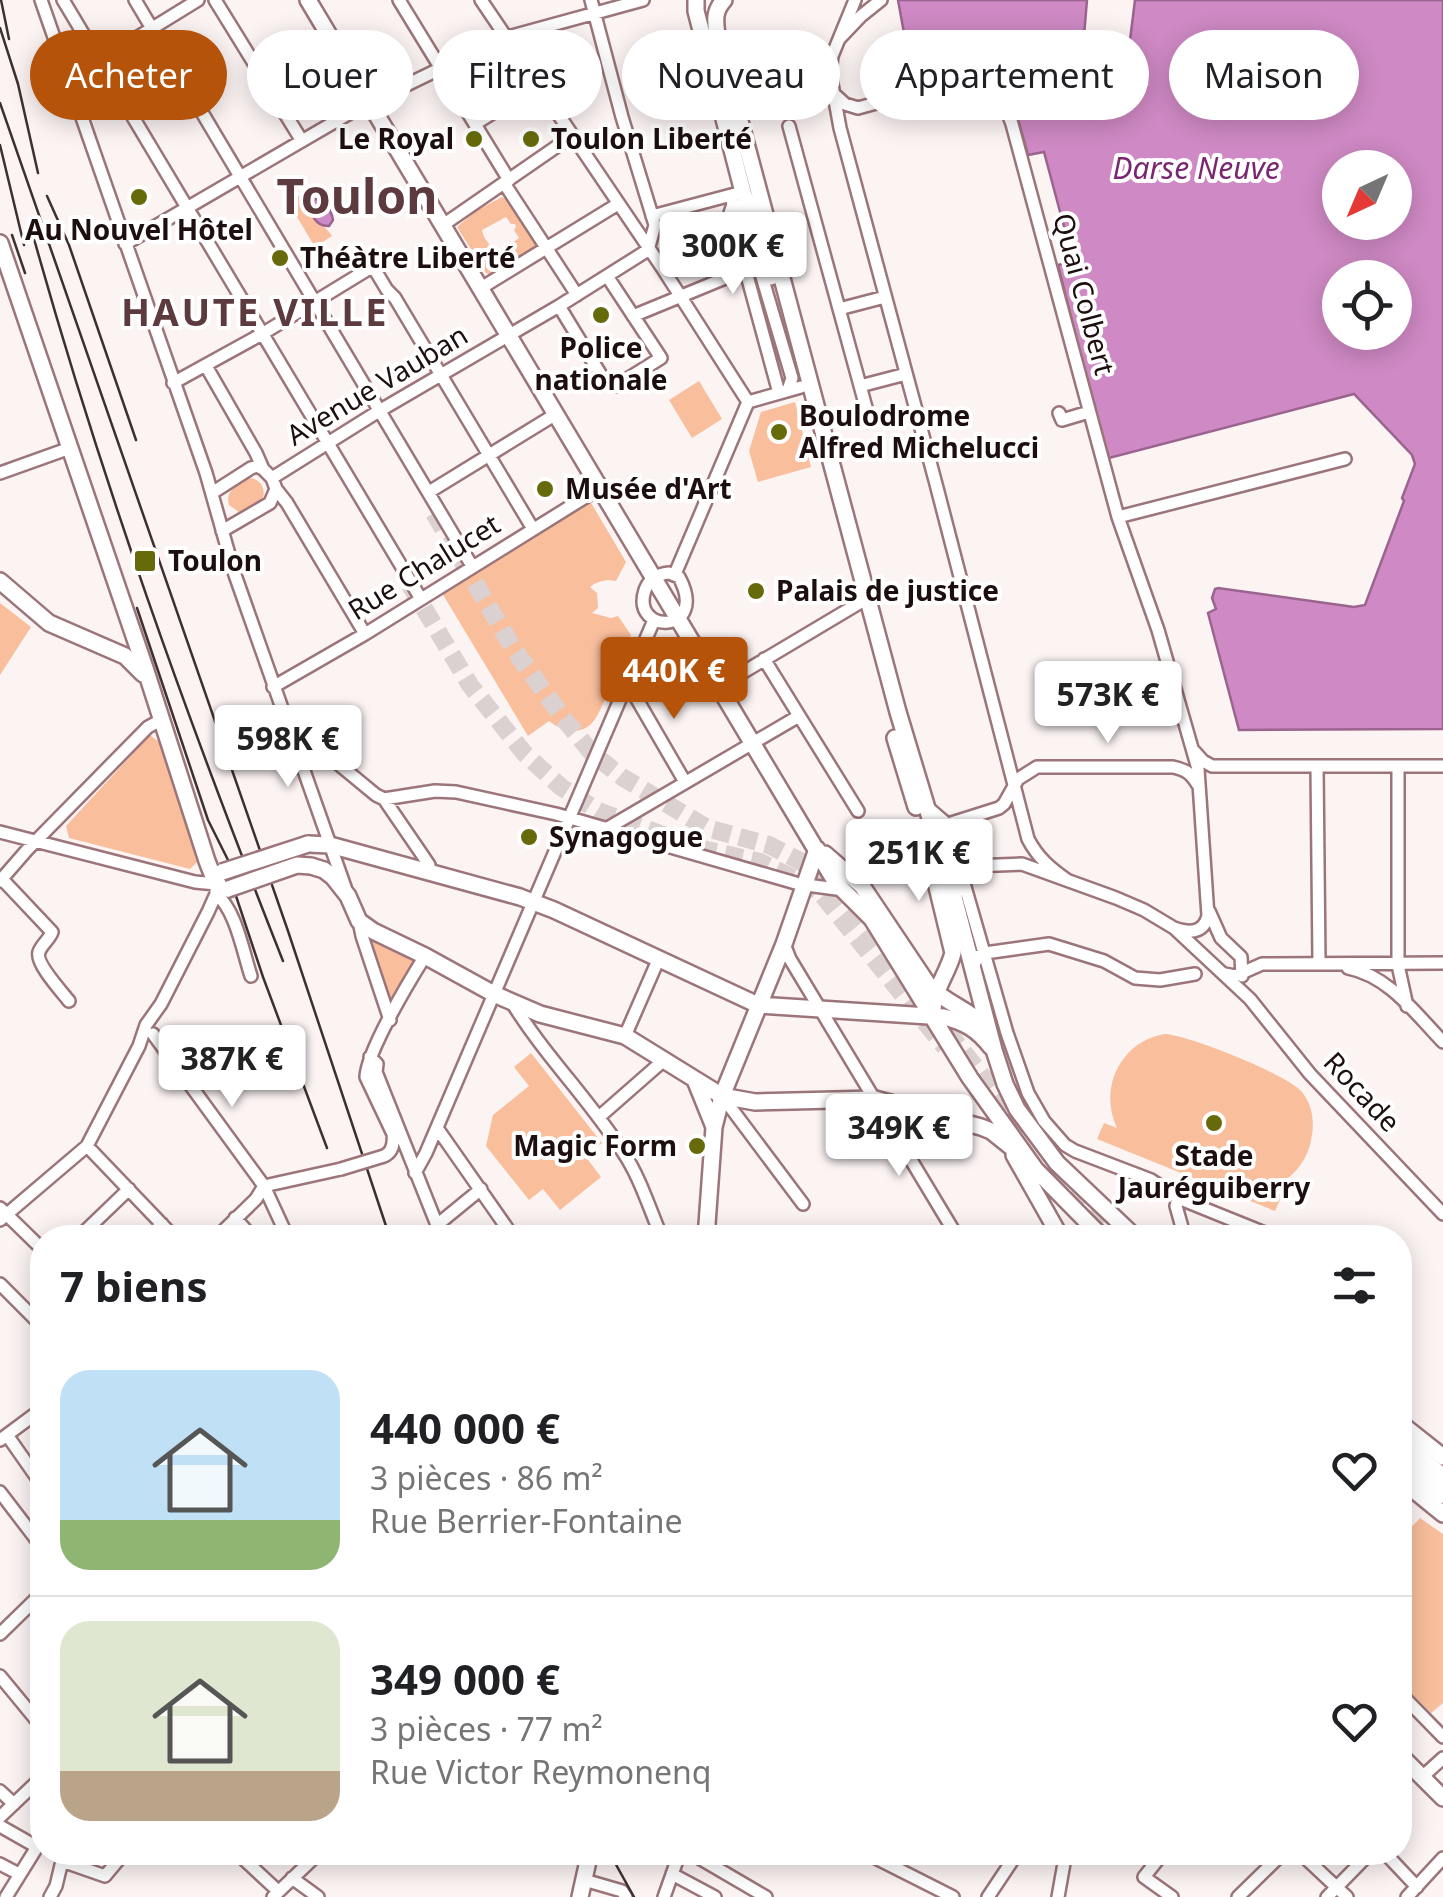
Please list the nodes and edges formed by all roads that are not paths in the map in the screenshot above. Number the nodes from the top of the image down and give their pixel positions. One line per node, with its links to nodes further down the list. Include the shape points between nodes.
1 (40, 0): 16 (street)
2 (63, 0): 17 (street)
3 (135, 0): 15 (street)
4 (198, 0): 15 (street)
5 (215, 0): 39 (street)
6 (308, 0): 19 (main road)
7 (481, 0): 20 (street)
8 (642, 0): 14 (street)
9 (696, 0): 42 (main road)
10 (724, 0): 54 (main road, via 715,15 717,34)
11 (855, 0): 13 (street, via 858,8); 22 (street)
12 (403, 2): 24 (street)
13 (875, 3): 23 (street)
14 (593, 6): 21 (street); 45 (street)
15 (152, 28): 18 (street); 40 (street)
16 (51, 30)
17 (80, 30)
18 (149, 30)
19 (326, 30)
20 (502, 30)
21 (526, 30)
22 (840, 35)
23 (840, 39)
24 (433, 57)
25 (840, 99): 26 (street)
26 (858, 108): 37 (street); 73 (street, Quai Colbert, via 961,80 993,87 1012,124)
27 (83, 120): 48 (street)
28 (133, 120): 44 (street)
29 (339, 120): 39 (street)
30 (381, 120): 46 (main road)
31 (472, 120): 35 (street)
32 (481, 120): 35 (street)
33 (562, 120): 38 (street)
34 (838, 120): 37 (street)
35 (475, 124): 41 (street)
36 (789, 126): 60 (street)
37 (840, 128): 57 (street)
38 (574, 138): 41 (street); 43 (street)
39 (302, 141): 40 (street)
40 (242, 177): 44 (street); 58 (street)
41 (507, 182): 46 (street); 49 (street)
42 (736, 197): 45 (street); 51 (street, via 730,213); 54 (street, via 750,198); 69 (main road, via 769,269)
43 (618, 204): 45 (street); 49 (street); 50 (street)
44 (186, 210): 48 (street); 62 (street)
45 (650, 211): 50 (street)
46 (443, 225): 53 (main road)
47 (0, 244): 77 (main road)
48 (124, 244): 67 (street)
49 (547, 248): 53 (street); 55 (street)
50 (648, 250): 52 (street, Avenue Vauban); 56 (street)
51 (746, 269): 56 (street); 69 (street)
52 (607, 276): 55 (street, Avenue Vauban); 61 (street)
53 (480, 288): 63 (main road)
54 (784, 290): 69 (main road, via 804,361)
55 (576, 295): 59 (street, Avenue Vauban)
56 (680, 296): 61 (street); 70 (street)
57 (884, 297): 60 (street); 65 (street)
58 (316, 301): 62 (street); 66 (street, via 374,270); 71 (street)
59 (559, 306): 61 (street, via 604,380 616,386 661,358); 63 (street, Avenue Vauban)
60 (839, 309): 68 (street)
61 (633, 316)
62 (262, 334): 64 (street); 76 (street)
63 (509, 335): 66 (street, Avenue Vauban); 74 (main road)
64 (206, 366): 67 (street); 81 (street)
65 (906, 374): 68 (street); 114 (street)
66 (440, 375): 71 (street, Avenue Vauban); 78 (street)
67 (173, 383): 84 (street)
68 (860, 386): 75 (street)
69 (794, 388): 70 (street); 93 (main road); 93 (main road, via 823,436)
70 (748, 402): 89 (street)
71 (379, 411): 76 (street, Avenue Vauban); 83 (street)
72 (1060, 412): 73 (street, via 1062,420)
73 (1089, 412): 85 (street, Quai Colbert)
74 (556, 414): 78 (street); 82 (main road)
75 (870, 422)
76 (327, 443): 81 (street, Avenue Vauban); 92 (street)
77 (70, 448): 80 (street); 98 (main road)
78 (488, 455): 83 (street); 86 (street)
79 (1345, 458): 85 (street)
80 (0, 473)
81 (270, 478): 84 (street, via 258,466); 87 (street, via 270,502); 96 (street)
82 (600, 488): 86 (street, Rue Chalucet); 90 (main road)
83 (428, 492): 88 (street)
84 (212, 493): 87 (street)
85 (1118, 517): 106 (street, Quai Colbert)
86 (533, 529): 88 (street, Rue Chalucet)
87 (222, 531): 101 (street)
88 (472, 566): 92 (street, Rue Chalucet)
89 (675, 574): 90 (street); 94 (street, via 686,600)
90 (654, 577): 94 (main road); 95 (street, via 644,598)
91 (0, 581): 98 (main road, via 50,623 125,656)
92 (421, 599): 96 (street, Rue Chalucet)
93 (865, 600): 97 (street); 120 (main road, via 924,805); 120 (main road, via 907,783)
94 (678, 618): 95 (street); 100 (main road)
95 (654, 620): 99 (street)
96 (365, 634): 101 (street, Rue Chalucet)
97 (764, 658): 100 (street); 102 (street)
98 (148, 682): 103 (main road)
99 (627, 682): 113 (street); 118 (street)
100 (720, 686): 105 (main road)
101 (273, 687): 104 (street)
102 (799, 716): 105 (street); 117 (street)
103 (160, 720): 122 (street); 129 (main road, via 207,861)
104 (285, 720): 116 (street); 124 (street)
105 (753, 742): 113 (street); 123 (main road)
106 (1191, 747): 107 (street); 111 (street, via 1184,763); 112 (street, Quai Colbert)
107 (1212, 766): 108 (street); 112 (street)
108 (1317, 766): 109 (street); 145 (street)
109 (1398, 766): 110 (street); 146 (street)
110 (1443, 766)
111 (1173, 767): 112 (street); 114 (street, via 1037,767); 115 (street, via 1193,775)
112 (1197, 767): 115 (street, Quai Colbert)
113 (685, 782): 119 (street)
114 (1013, 786): 120 (street, via 999,808); 128 (street, via 1036,854)
115 (1199, 787): 135 (street, Quai Colbert)
116 (384, 799): 118 (street, via 456,792); 125 (street)
117 (858, 810)
118 (570, 818): 119 (street); 133 (street)
119 (606, 828): 130 (street)
120 (942, 829): 126 (street); 134 (main road); 151 (main road, via 952,946)
121 (0, 832): 122 (street)
122 (35, 842): 127 (street); 129 (street)
123 (817, 849): 130 (main road); 131 (main road); 150 (main road, via 862,886)
124 (316, 850): 125 (main road); 129 (main road); 132 (street); 132 (main road)
125 (429, 872): 133 (main road)
126 (962, 874): 128 (street, Rocade, via 972,866 1022,864); 134 (street); 140 (street)
127 (1, 880): 159 (street, via 52,932 38,960)
128 (1066, 880): 137 (street, Rocade)
129 (221, 884): 155 (street); 166 (street)
130 (806, 885): 131 (street); 139 (main road)
131 (844, 890): 164 (main road, via 872,919)
132 (348, 896): 136 (main road)
133 (532, 901): 144 (main road); 157 (street)
134 (955, 901): 149 (main road)
135 (1208, 908): 137 (street, via 1199,930); 138 (street, Quai Colbert)
136 (359, 920): 143 (main road); 165 (street)
137 (1174, 928): 142 (street, Rocade)
138 (1221, 938): 141 (street); 142 (street, via 1206,941)
139 (784, 944): 161 (main road); 163 (street)
140 (985, 952): 149 (street); 153 (street, via 1049,944 1136,978); 188 (street, via 1028,1093 1044,1121 1065,1145)
141 (1237, 952): 148 (street); 152 (street)
142 (1205, 955): 154 (street, Rocade)
143 (426, 956): 157 (main road); 165 (street)
144 (659, 958): 161 (main road); 168 (street)
145 (1320, 963): 146 (street); 148 (street); 162 (street, via 1382,980)
146 (1398, 963): 147 (street); 162 (street)
147 (1443, 963)
148 (1262, 964): 152 (street)
149 (974, 965): 167 (main road)
150 (916, 969): 151 (main road); 156 (main road)
151 (946, 970): 156 (main road)
152 (1242, 973): 154 (street); 158 (street)
153 (1196, 974)
154 (1225, 974): 158 (street, Rocade)
155 (252, 976)
156 (935, 992): 164 (main road); 167 (main road)
157 (494, 994): 160 (main road); 179 (street)
158 (1250, 999): 191 (street, Rocade, via 1310,1074)
159 (68, 1001)
160 (511, 1001): 168 (main road); 177 (street)
161 (758, 1004): 163 (main road); 175 (main road)
162 (1407, 1006): 169 (street)
163 (820, 1008): 164 (main road); 176 (street)
164 (933, 1017): 170 (main road, via 967,1024); 173 (main road)
165 (390, 1020): 171 (street)
166 (153, 1028): 181 (street); 184 (street)
167 (989, 1030): 170 (main road)
168 (624, 1036): 172 (main road)
169 (1443, 1042)
170 (994, 1050): 185 (main road, via 1017,1109)
171 (370, 1058): 183 (street); 184 (street, bridge, via 366,1077 394,1141 391,1151)
172 (664, 1060): 174 (main road); 177 (street)
173 (970, 1078): 180 (main road); 182 (main road)
174 (695, 1080): 175 (main road); 178 (main road)
175 (722, 1096): 176 (main road, via 755,1102); 178 (main road); 189 (street)
176 (875, 1099): 180 (main road, via 979,1126); 202 (street)
177 (599, 1117): 200 (street, via 626,1156)
178 (714, 1127): 201 (main road)
179 (437, 1128): 183 (street); 187 (street)
180 (1004, 1140): 182 (main road); 203 (main road)
181 (87, 1146): 186 (street); 190 (street)
182 (1036, 1170): 204 (main road)
183 (415, 1173): 198 (street)
184 (264, 1186): 192 (street); 197 (street)
185 (1083, 1188): 205 (main road); 206 (main road)
186 (129, 1189): 193 (street); 194 (street)
187 (481, 1190): 198 (street); 199 (street)
188 (1178, 1198): 207 (street); 208 (street)
189 (804, 1204)
190 (2, 1214): 209 (street)
191 (1443, 1214)
192 (234, 1218): 195 (street); 196 (street)
193 (162, 1224)
194 (92, 1225)
195 (228, 1225)
196 (241, 1225)
197 (282, 1225)
198 (437, 1225)
199 (505, 1225)
200 (656, 1225)
201 (707, 1225)
202 (950, 1225)
203 (1053, 1225)
204 (1085, 1225)
205 (1089, 1225)
206 (1122, 1225)
207 (1181, 1225)
208 (1246, 1225)
209 (30, 1238)
210 (0, 1284): 211 (street)
211 (30, 1314)
212 (30, 1418): 214 (street)
213 (1412, 1432): 216 (main road)
214 (4, 1437): 218 (street)
215 (1412, 1453): 219 (highway)
216 (1443, 1457)
217 (1412, 1469): 222 (highway)
218 (30, 1470)
219 (1443, 1478)
220 (1412, 1489): 223 (main road)
221 (0, 1492): 224 (street)
222 (1443, 1494)
223 (1443, 1514)
224 (30, 1531)
225 (30, 1605): 226 (street)
226 (0, 1634)
227 (0, 1676): 229 (street)
228 (1412, 1705): 230 (street)
229 (30, 1712)
230 (1443, 1737)
231 (1443, 1758): 233 (street)
232 (1412, 1767): 233 (main road)
233 (1422, 1777): 236 (main road)
234 (30, 1789): 237 (street)
235 (0, 1791): 237 (street)
236 (1443, 1798)
237 (14, 1804): 238 (street)
238 (0, 1817)
239 (0, 1826): 240 (street)
240 (30, 1844)
241 (30, 1857): 259 (street)
242 (0, 1864): 259 (street)
243 (1441, 1864): 264 (street)
244 (61, 1865): 267 (street)
245 (73, 1865): 246 (street, via 104,1876)
246 (114, 1865)
247 (248, 1865): 265 (street)
248 (306, 1865): 261 (street)
249 (675, 1865): 260 (street)
250 (711, 1865): 272 (street)
251 (889, 1865): 273 (street)
252 (1009, 1865): 274 (street)
253 (1064, 1865): 275 (street)
254 (1154, 1865): 276 (street, via 1144,1877)
255 (1271, 1865): 277 (street)
256 (1313, 1865): 262 (street)
257 (1357, 1865): 262 (street)
258 (1393, 1865): 264 (street)
259 (20, 1874): 266 (street)
260 (672, 1874): 270 (street); 271 (street)
261 (292, 1878): 265 (street); 268 (street)
262 (1336, 1887): 278 (street); 279 (street)
263 (582, 1889): 269 (street, via 622,1891)
264 (1412, 1892)
265 (276, 1894)
266 (6, 1897)
267 (50, 1897)
268 (318, 1897)
269 (626, 1897)
270 (664, 1897)
271 (715, 1897)
272 (766, 1897)
273 (952, 1897)
274 (988, 1897)
275 (1058, 1897)
276 (1172, 1897)
277 (1238, 1897)
278 (1326, 1897)
279 (1348, 1897)

